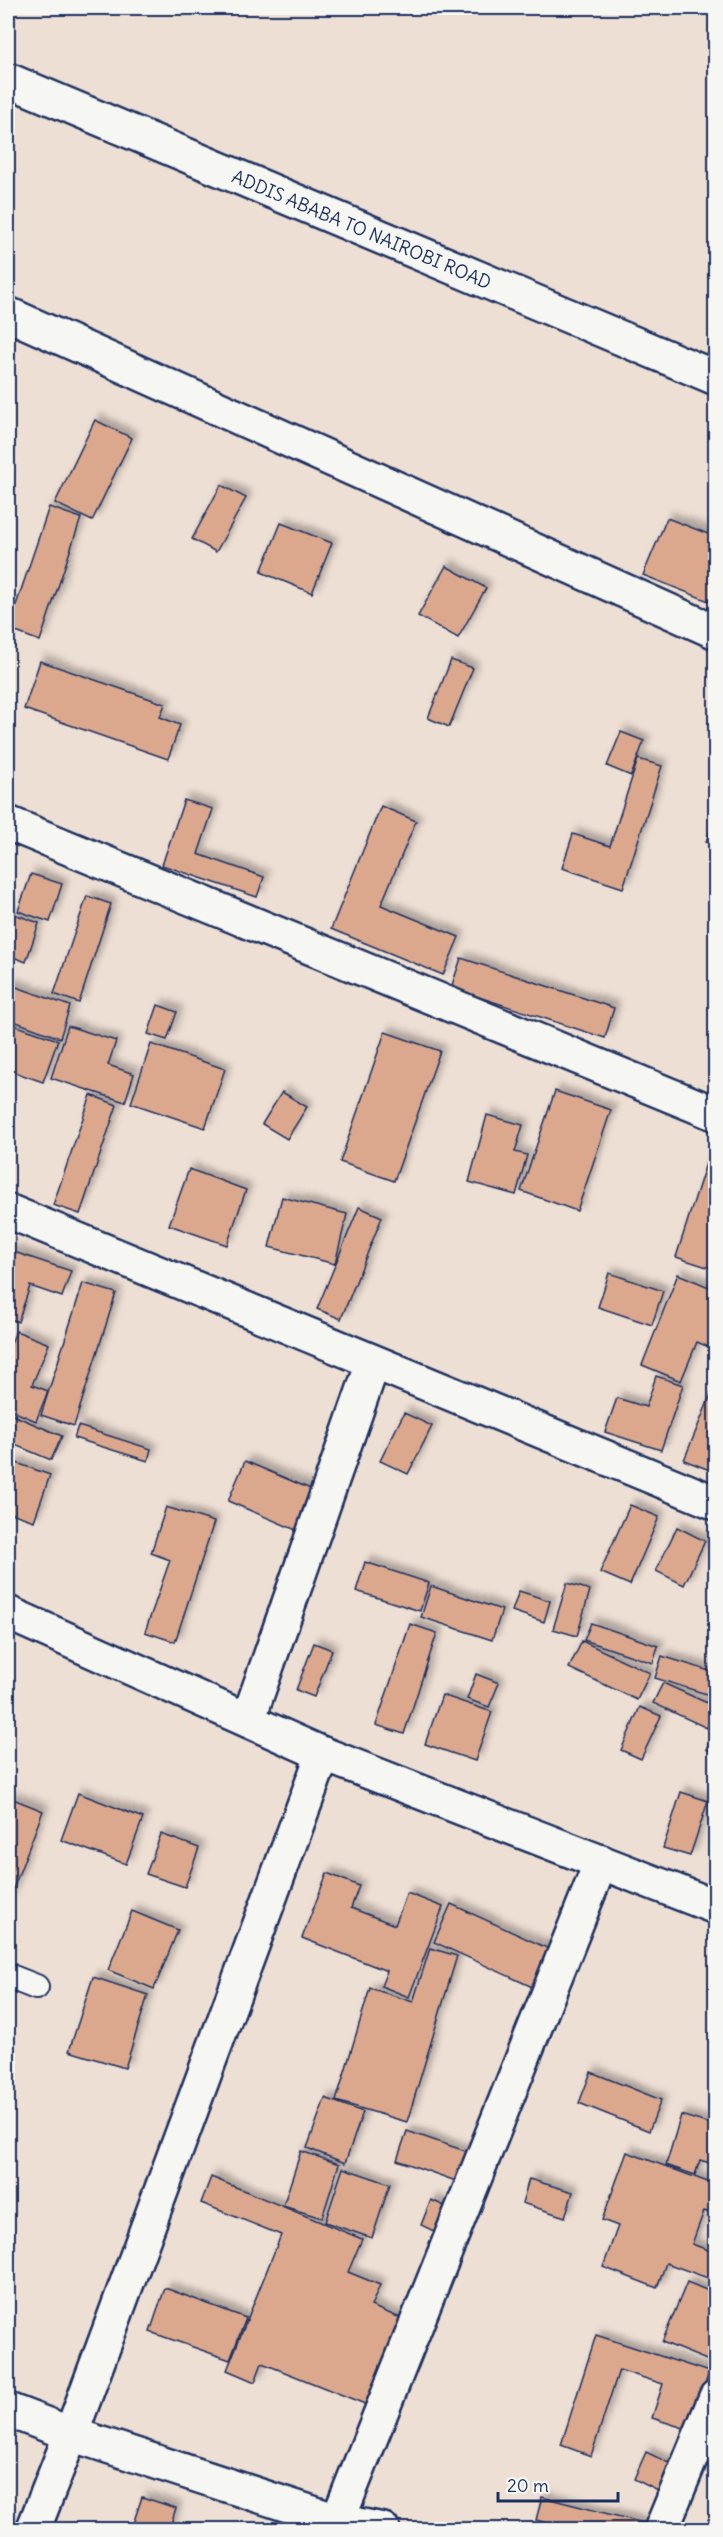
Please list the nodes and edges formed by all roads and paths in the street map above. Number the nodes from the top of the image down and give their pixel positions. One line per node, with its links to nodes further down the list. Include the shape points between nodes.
1 (8, 80): 3 (main road, ADDIS ABABA TO NAIROBI ROAD)
2 (8, 314): 4 (main road)
3 (716, 378)
4 (716, 632)
5 (8, 823): 6 (main road)
6 (716, 1114)
7 (8, 1211): 8 (main road)
8 (374, 1363): 9 (main road); 11 (main road)
9 (716, 1503)
10 (8, 1613): 11 (main road)
11 (248, 1720): 12 (main road)
12 (323, 1754): 13 (main road); 19 (main road)
13 (601, 1862): 14 (main road); 20 (main road)
14 (716, 1907)
15 (8, 1976): 16 (lane)
16 (36, 1987)
17 (716, 2397): 23 (main road)
18 (8, 2410): 19 (main road)
19 (71, 2434): 20 (main road); 21 (main road)
20 (335, 2525): 22 (main road)
21 (33, 2529)
22 (383, 2529)
23 (661, 2529)

